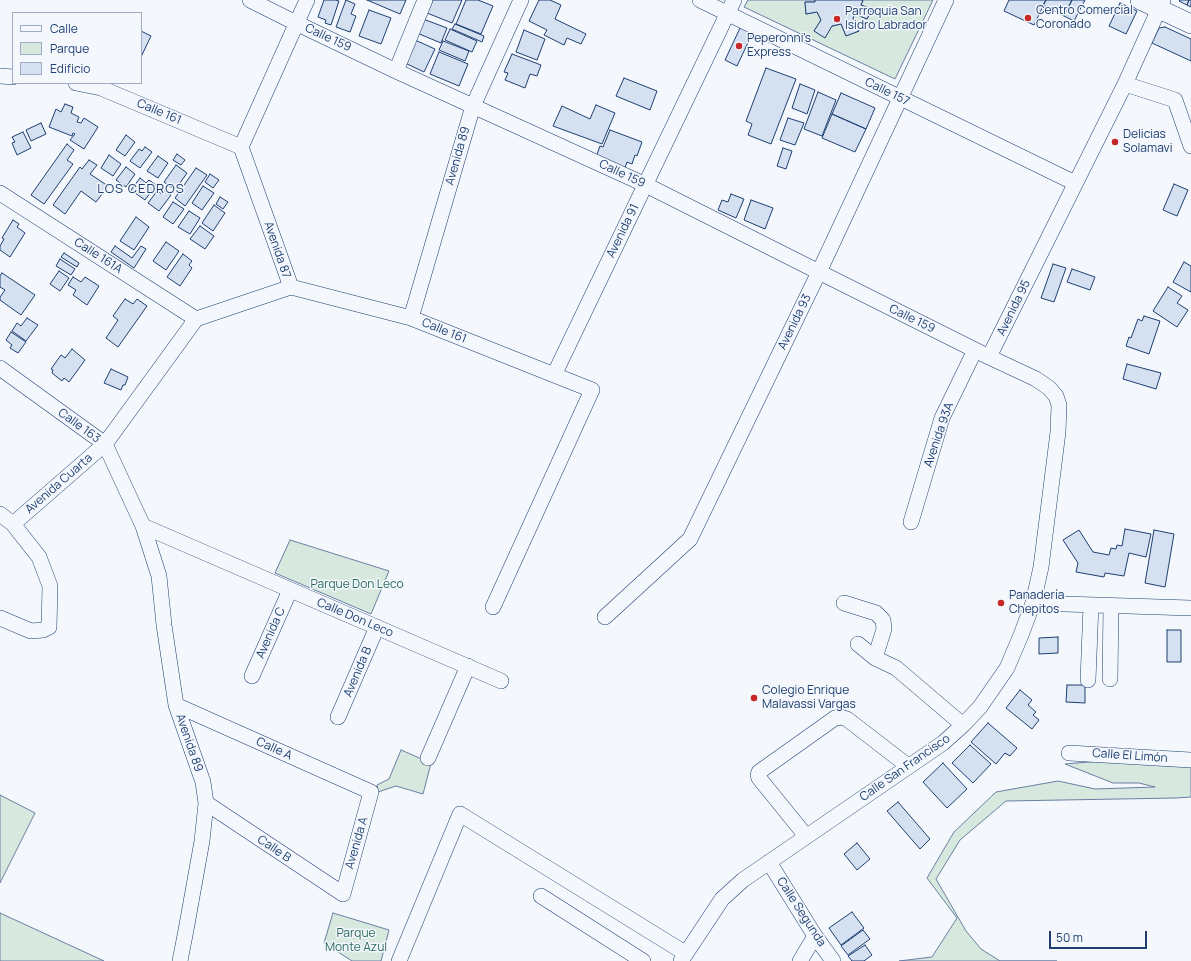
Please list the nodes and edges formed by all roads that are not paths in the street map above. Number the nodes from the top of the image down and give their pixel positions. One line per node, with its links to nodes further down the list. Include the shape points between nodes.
1 (250, 0): 10 (street, Calle 159)
2 (307, 0): 10 (street)
3 (425, 0): 12 (street)
4 (522, 0): 18 (street, Avenida 89)
5 (700, 0): 9 (street, Calle 157)
6 (946, 0): 17 (street, Avenida 93)
7 (1140, 0): 8 (main road)
8 (1161, 5): 11 (main road); 16 (street, Avenida 95)
9 (731, 6): 17 (street, Calle 157); 22 (street, Avenida 91)
10 (296, 23): 12 (street, Calle 159); 20 (street)
11 (1191, 24)
12 (396, 71): 18 (street, Calle 159)
13 (0, 76): 14 (street)
14 (12, 77)
15 (81, 84): 20 (street, Calle 161, via 101,88)
16 (1125, 84): 19 (street, via 1175,100); 21 (street, Avenida 95)
17 (901, 99): 21 (street, Calle 157); 24 (street, Avenida 93)
18 (473, 106): 22 (street, Calle 159); 26 (street, Avenida 89)
19 (1191, 146)
20 (241, 147): 25 (street, Avenida 87)
21 (1075, 183): 29 (street, Avenida 95)
22 (646, 185): 24 (street, Calle 159); 31 (street, Avenida 91)
23 (0, 193): 27 (street, Calle 161A)
24 (819, 272): 28 (street, Calle 159); 44 (street, Avenida 93, via 690,539)
25 (290, 287): 26 (street, Calle 161); 27 (street, Avenida 87)
26 (411, 318): 31 (street, Calle 161)
27 (196, 319): 32 (street)
28 (975, 350): 29 (street, Calle 159); 34 (street, Avenida 93A, via 942,418)
29 (989, 357): 39 (street, via 1036,379 1049,388 1056,396 1058,405 1058,432)
30 (0, 368): 32 (street, Calle 163)
31 (554, 375): 42 (street, Calle 161, via 592,390)
32 (105, 444): 35 (street, Avenida Cuarta); 36 (street, Calle 163)
33 (0, 514): 35 (street)
34 (911, 522)
35 (13, 524): 45 (street, via 38,557 50,586 50,627 30,631)
36 (143, 526): 37 (street, Calle Don Leco); 54 (street, Avenida 89, via 159,576)
37 (290, 590): 46 (street, Calle Don Leco); 50 (street, Avenida C)
38 (844, 603): 48 (street, via 876,613 883,620 884,629)
39 (1034, 603): 40 (street); 56 (street, Calle San Francisco, via 1007,668 980,707)
40 (1091, 605): 41 (street); 52 (street)
41 (1111, 606): 43 (street); 51 (street)
42 (493, 607)
43 (1191, 608)
44 (605, 617)
45 (0, 618)
46 (377, 627): 49 (street, Calle Don Leco); 55 (street, Avenida B)
47 (858, 644): 48 (street)
48 (876, 658): 56 (street, via 896,668)
49 (468, 666): 53 (street, Calle Don Leco); 58 (street)
50 (252, 676)
51 (1110, 679)
52 (1088, 680)
53 (501, 681)
54 (176, 706): 61 (street, Calle A); 62 (street, Avenida 89, via 203,782)
55 (338, 717)
56 (963, 725): 60 (street, Calle San Francisco, via 944,743)
57 (1069, 753): 59 (street, Calle El Limón)
58 (428, 758)
59 (1191, 760)
60 (908, 766): 63 (street, Calle San Francisco); 63 (street, via 846,719 835,718 758,772 759,778)
61 (371, 792): 65 (street, Avenida A)
62 (206, 803): 65 (street, Calle B); 69 (street, Avenida 89, via 202,841)
63 (806, 836): 64 (street, Calle San Francisco)
64 (769, 862): 67 (street, Calle Segunda); 68 (street, Calle San Francisco, via 722,899)
65 (342, 894)
66 (541, 896): 71 (street)
67 (815, 936): 72 (street); 73 (street, Calle Segunda)
68 (683, 957): 70 (street, via 460,814)
69 (180, 961)
70 (400, 961)
71 (643, 961)
72 (800, 961)
73 (833, 961)

